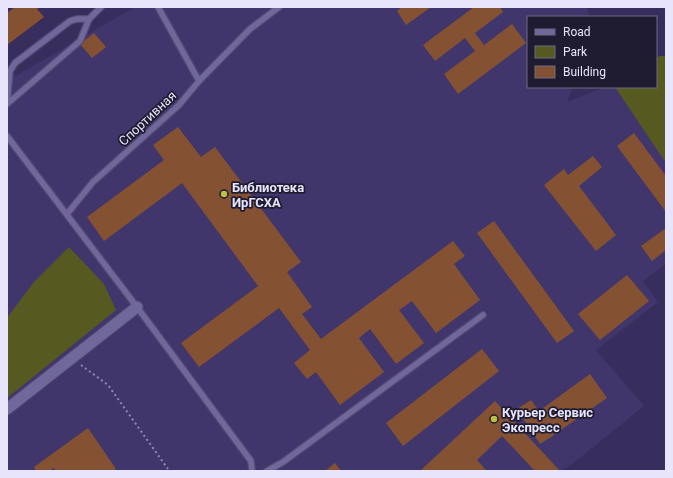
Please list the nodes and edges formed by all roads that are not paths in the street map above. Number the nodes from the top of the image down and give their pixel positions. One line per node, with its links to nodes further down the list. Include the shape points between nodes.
1 (101, 7): 4 (lane)
2 (158, 7): 5 (lane)
3 (279, 7): 5 (lane, Спортивная, via 250,29)
4 (89, 20): 6 (lane, via 80,42); 6 (lane, via 70,21 15,63 10,71)
5 (199, 81): 8 (lane, Спортивная, via 179,105 93,182)
6 (7, 103)
7 (7, 136): 8 (lane)
8 (67, 214): 9 (lane)
9 (138, 307): 11 (street); 12 (lane, via 251,461)
10 (483, 315): 13 (lane, via 283,462)
11 (7, 409)
12 (252, 471)
13 (266, 471)

